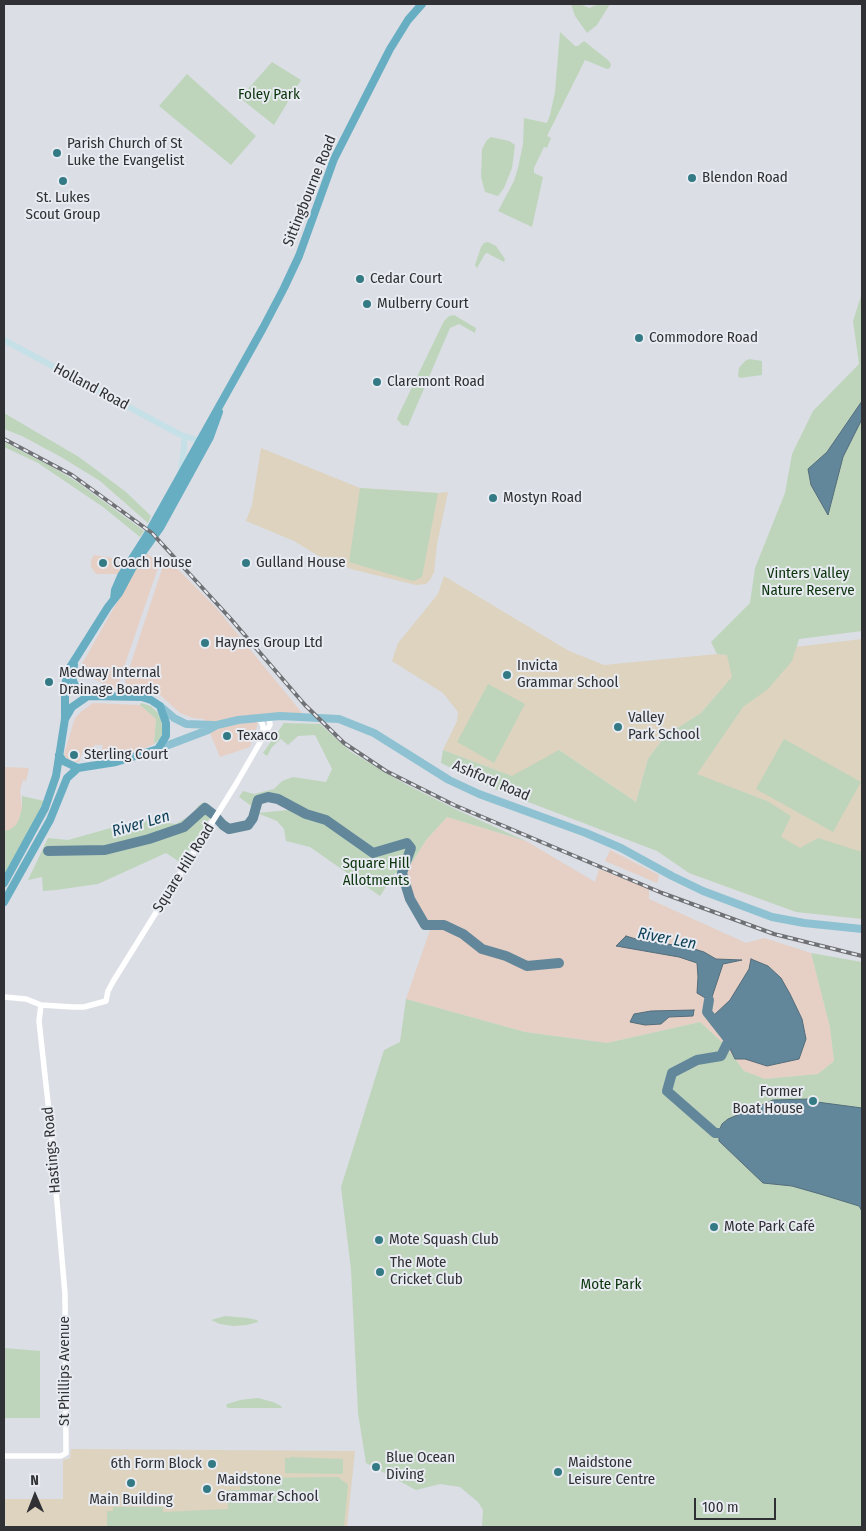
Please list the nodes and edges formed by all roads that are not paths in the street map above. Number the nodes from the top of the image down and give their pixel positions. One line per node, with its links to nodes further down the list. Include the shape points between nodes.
1 (422, 4): 5 (highway, Sittingbourne Road, via 390,49 335,157 299,256)
2 (4, 340): 3 (main road, Holland Road)
3 (179, 434): 4 (main road, Holland Road); 5 (main road, Holland Road)
4 (184, 441): 5 (main road, Holland Road); 6 (main road)
5 (199, 446): 6 (highway, Sittingbourne Road); 7 (highway, Sittingbourne Road)
6 (180, 475): 7 (highway, Sittingbourne Road)
7 (161, 517): 8 (highway, Sittingbourne Road, via 121,576 114,599)
8 (76, 658): 9 (highway, via 74,683); 13 (highway, Sittingbourne Road, via 65,685)
9 (88, 696): 10 (highway, via 142,697); 13 (highway, via 72,707)
10 (160, 706): 14 (main road, via 186,724); 16 (highway, via 166,730 164,742)
11 (270, 716): 12 (main road, Ashford Road); 15 (street, Square Hill Road, via 270,725); 21 (main road, Ashford Road, via 339,719 374,733 449,780 612,844 702,891 772,917)
12 (254, 718): 14 (main road, Ashford Road); 15 (street, via 261,721)
13 (65, 719): 17 (highway)
14 (217, 725): 16 (main road, Ashford Road)
15 (263, 736): 23 (street, Square Hill Road, via 218,815 118,974 106,1001 84,1007)
16 (158, 749): 18 (highway, Ashford Road, via 116,762)
17 (59, 754): 18 (highway, via 63,761); 19 (highway, via 45,808)
18 (78, 768): 20 (highway, via 67,778 50,820)
19 (4, 883)
20 (4, 902)
21 (862, 929)
22 (4, 996): 23 (street)
23 (41, 1005): 24 (street, Hastings Road, via 39,1022)
24 (65, 1296): 25 (street, St Phillips Avenue, via 66,1453 61,1456)
25 (4, 1456)

